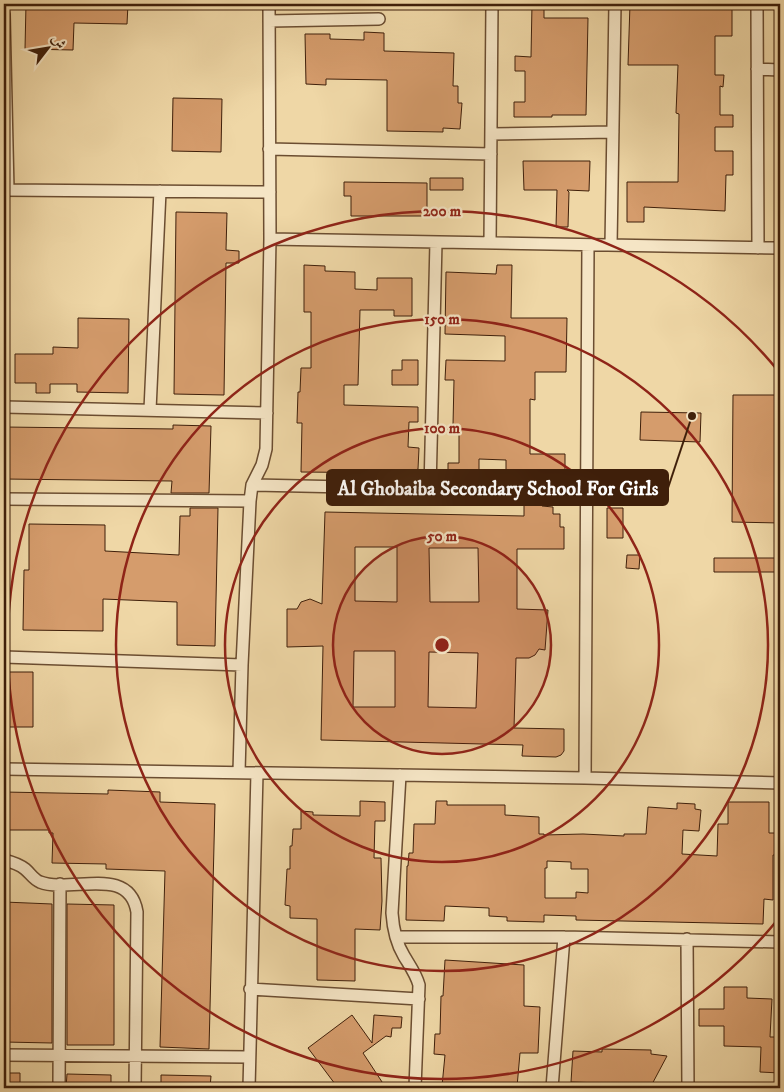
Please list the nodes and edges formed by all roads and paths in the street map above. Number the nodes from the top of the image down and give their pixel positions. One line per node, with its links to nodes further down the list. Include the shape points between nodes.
1 (268, 4): 7 (street)
2 (492, 4): 11 (street)
3 (615, 4): 10 (street)
4 (757, 4): 8 (street)
5 (4, 14): 14 (street)
6 (379, 19): 7 (street)
7 (269, 21): 12 (street)
8 (757, 69): 9 (street); 22 (street)
9 (780, 70)
10 (613, 132): 11 (street); 21 (street)
11 (491, 134): 13 (street)
12 (269, 149): 13 (street); 16 (street)
13 (491, 154): 19 (street)
14 (6, 190): 15 (street)
15 (160, 191): 16 (street); 25 (street)
16 (270, 192): 17 (street)
17 (270, 239): 18 (street); 26 (street)
18 (436, 242): 19 (street); 28 (street)
19 (490, 243): 20 (street)
20 (588, 245): 21 (street); 29 (street)
21 (611, 245): 22 (street)
22 (758, 248): 23 (street)
23 (780, 248)
24 (4, 407): 25 (street)
25 (150, 410): 26 (street)
26 (268, 413): 27 (street, via 265,457)
27 (252, 485): 28 (street); 31 (street)
28 (430, 489): 29 (street)
29 (586, 492): 38 (street)
30 (4, 499): 31 (street)
31 (250, 501): 33 (street)
32 (4, 657): 33 (street)
33 (242, 665): 35 (street)
34 (4, 769): 35 (street)
35 (239, 772): 36 (street)
36 (257, 773): 37 (street); 46 (street)
37 (400, 775): 38 (street); 42 (street, via 392,913)
38 (585, 778): 39 (street)
39 (780, 783)
40 (4, 860): 41 (street, via 18,865 40,882)
41 (60, 884): 49 (street); 50 (street, via 114,885 131,894 135,902)
42 (396, 937): 43 (street); 47 (street, via 417,978)
43 (564, 937): 44 (street); 56 (street)
44 (687, 940): 45 (street); 57 (street)
45 (780, 942)
46 (250, 989): 47 (street); 51 (street)
47 (419, 999): 55 (street)
48 (4, 1055): 49 (street)
49 (59, 1056): 50 (street); 52 (street)
50 (135, 1057): 51 (street); 53 (street)
51 (249, 1057): 54 (street)
52 (59, 1088)
53 (135, 1088)
54 (249, 1088)
55 (415, 1088)
56 (552, 1088)
57 (688, 1088)

